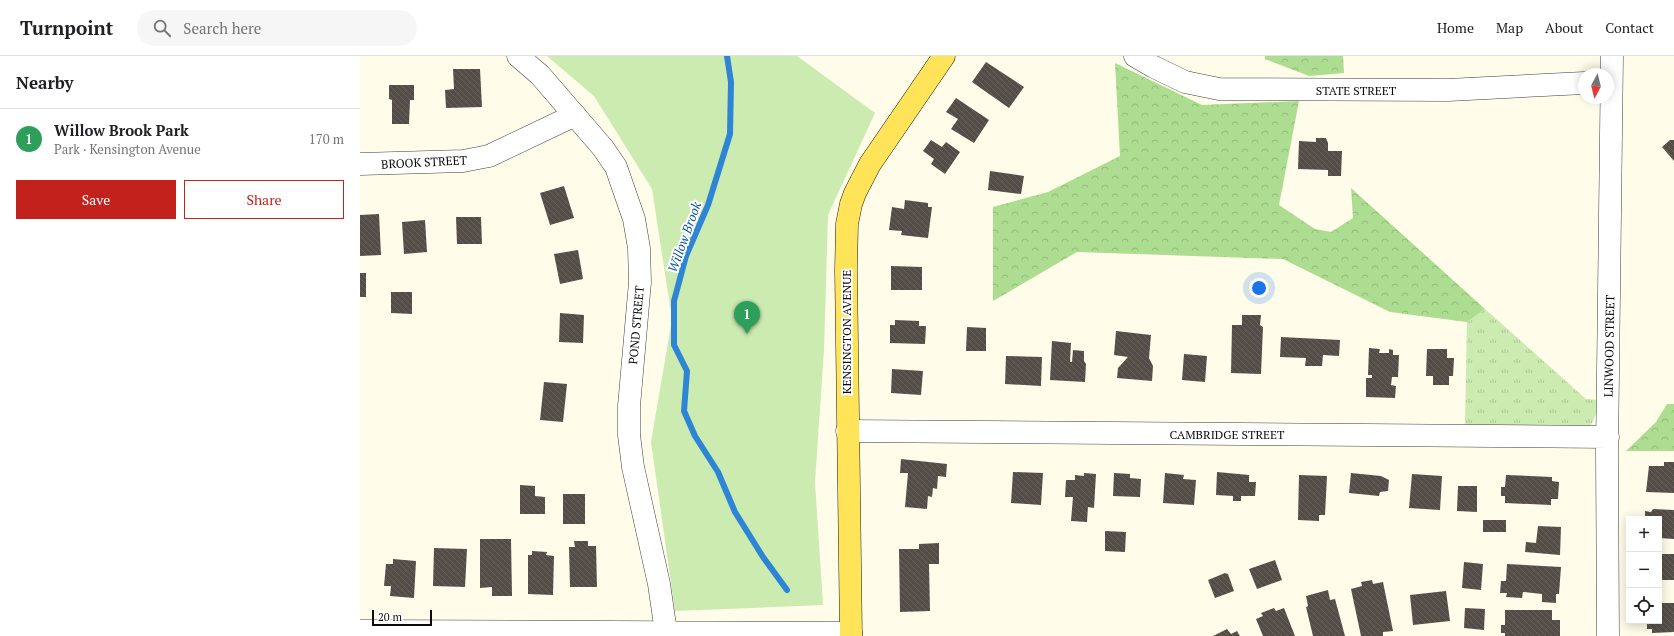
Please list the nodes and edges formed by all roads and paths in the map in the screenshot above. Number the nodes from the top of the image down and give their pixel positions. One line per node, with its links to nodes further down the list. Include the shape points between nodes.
1 (518, 56): 8 (street, POND STREET, via 540,75)
2 (944, 56): 10 (main road, KENSINGTON AVENUE, via 870,164 850,204 846,239)
3 (1136, 56): 6 (street, STATE STREET, via 1185,82 1219,89 1448,90)
4 (1612, 56): 5 (street, LINWOOD STREET)
5 (1611, 68)
6 (1578, 83)
7 (1610, 104): 11 (street, LINWOOD STREET)
8 (575, 115): 9 (street, BROOK STREET, via 489,156 463,161); 13 (street, POND STREET, via 616,167 634,219 639,248 640,282 629,406 629,435)
9 (360, 164)
10 (847, 431): 11 (street, CAMBRIDGE STREET); 14 (main road, KENSINGTON AVENUE)
11 (1608, 437): 15 (street, LINWOOD STREET)
12 (360, 631): 13 (street)
13 (666, 632): 14 (street)
14 (851, 635)
15 (1608, 636)

